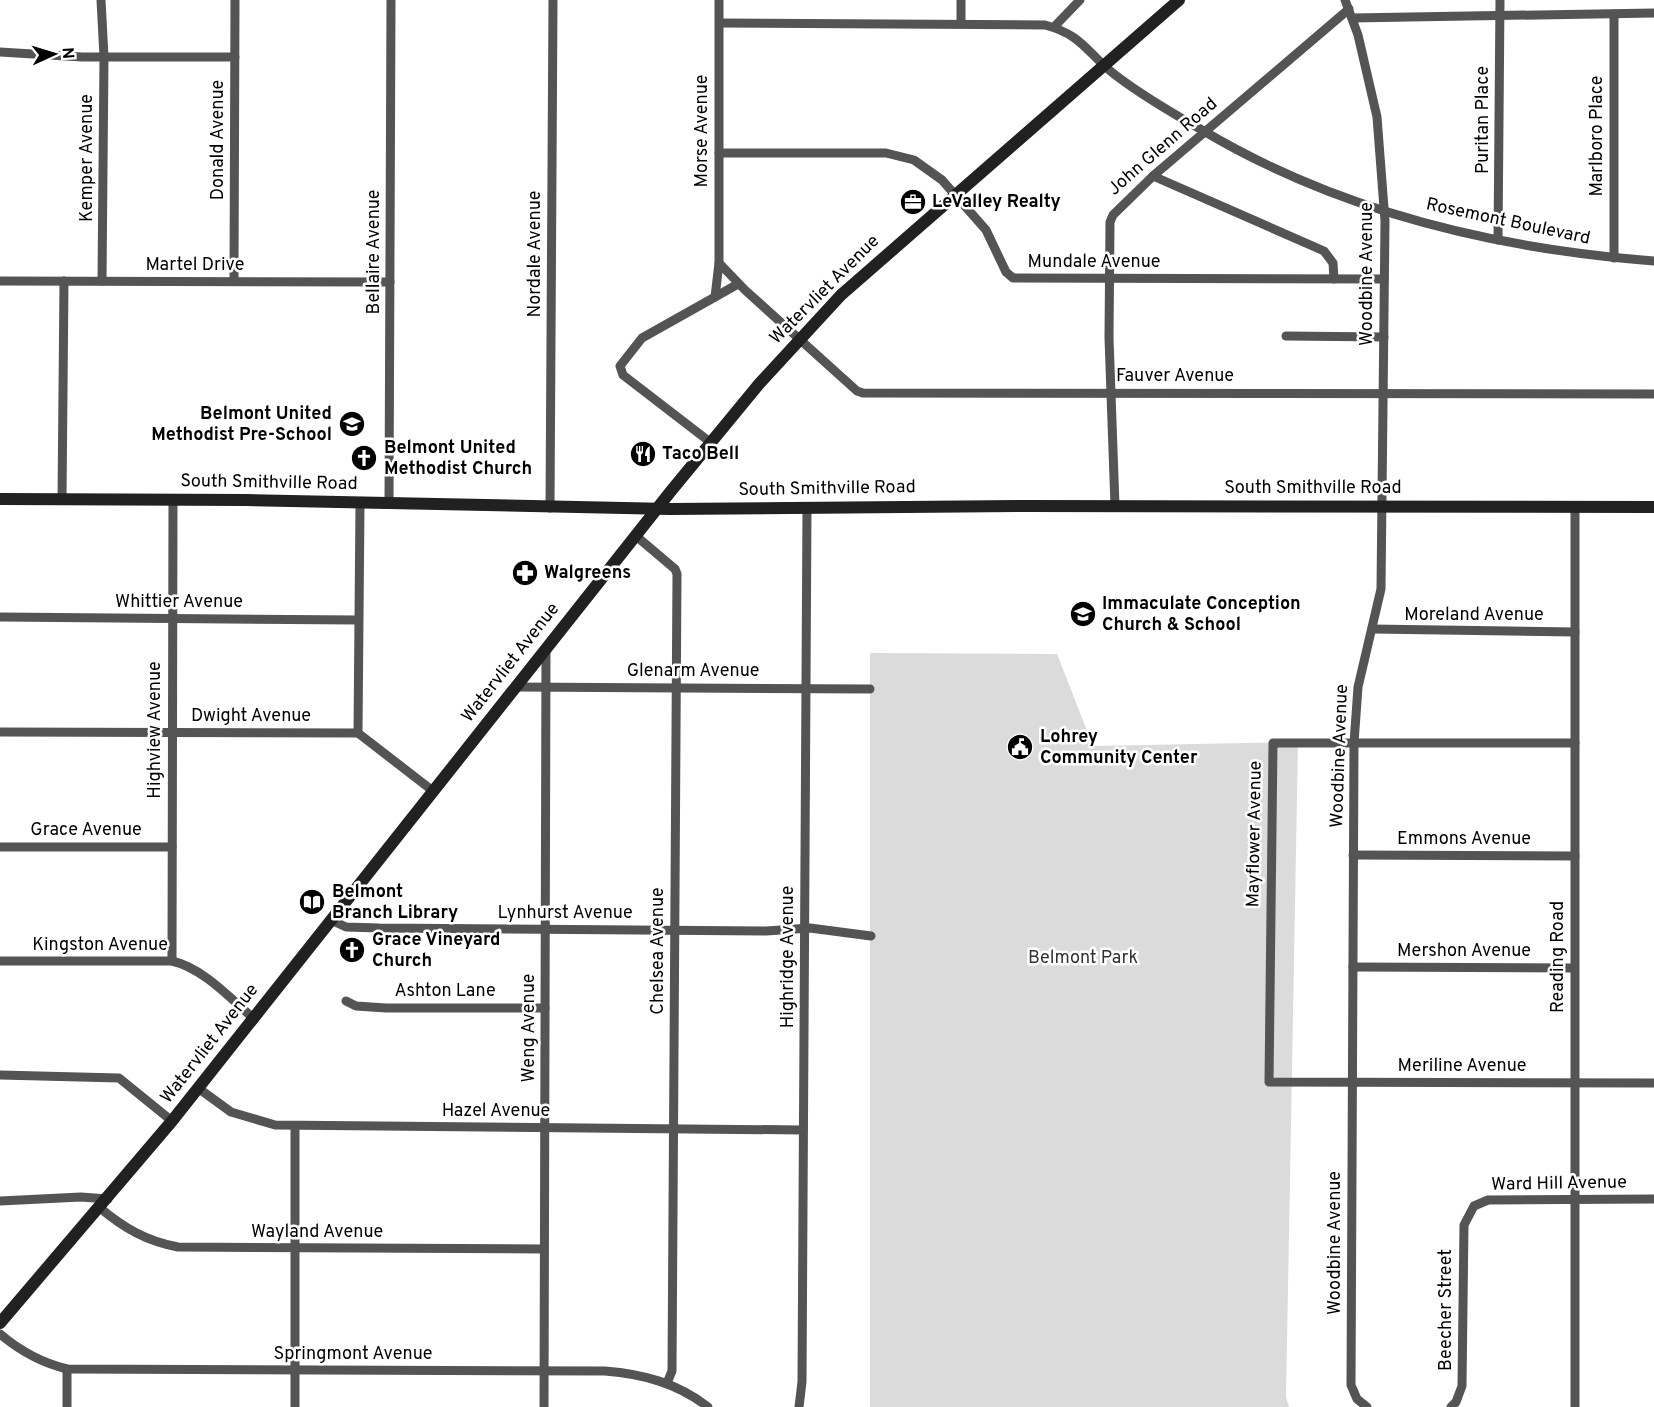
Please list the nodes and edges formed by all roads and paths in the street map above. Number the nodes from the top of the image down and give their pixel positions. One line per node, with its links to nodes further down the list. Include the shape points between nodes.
1 (101, 0): 18 (street, Kemper Avenue)
2 (236, 0): 19 (street, Donald Avenue)
3 (391, 0): 37 (street, Bellaire Avenue)
4 (553, 0): 57 (street, Nordale Avenue)
5 (720, 0): 14 (street, Morse Avenue)
6 (961, 0): 15 (street)
7 (1179, 0): 20 (street, Watervliet Avenue)
8 (1500, 0): 13 (street, Puritan Place)
9 (1080, 1): 16 (street)
10 (1349, 9): 13 (street); 21 (street, John Glenn Road); 25 (street, Woodbine Avenue, via 1377,117)
11 (1654, 13): 12 (street)
12 (1614, 14): 13 (street); 27 (street, Marlboro Place)
13 (1500, 15): 26 (street, Puritan Place)
14 (720, 23): 15 (street); 22 (street, Morse Avenue)
15 (961, 23): 16 (street, via 1031,23)
16 (1054, 27): 20 (street, Rosemont Boulevard, via 1088,47)
17 (0, 52): 18 (street)
18 (104, 57): 19 (street); 35 (street, Kemper Avenue)
19 (236, 57): 36 (street, Donald Avenue)
20 (1104, 66): 21 (street, Rosemont Boulevard); 24 (street, Watervliet Avenue)
21 (1205, 132): 23 (street, John Glenn Road); 25 (street, Rosemont Boulevard, via 1287,172)
22 (719, 153): 24 (street, Mundale Avenue, via 886,153 922,165); 29 (street, Morse Avenue)
23 (1153, 176): 30 (street, John Glenn Road, via 1113,215); 31 (street, via 1324,251 1333,263)
24 (955, 195): 30 (street, Mundale Avenue, via 992,240 1009,276); 42 (street, Watervliet Avenue, via 842,295)
25 (1384, 210): 26 (street, Rosemont Boulevard); 32 (street, Woodbine Avenue)
26 (1498, 240): 27 (street, Rosemont Boulevard)
27 (1614, 258): 28 (street, Rosemont Boulevard)
28 (1654, 261)
29 (719, 263): 38 (street); 39 (street, Morse Avenue)
30 (1109, 278): 31 (street, Mundale Avenue); 43 (street, John Glenn Road)
31 (1334, 279): 32 (street, Mundale Avenue)
32 (1384, 279): 41 (street, Woodbine Avenue)
33 (0, 280): 34 (street, Martel Drive)
34 (64, 281): 35 (street, Martel Drive); 48 (street)
35 (102, 281): 36 (street, Martel Drive)
36 (234, 281): 37 (street, Martel Drive)
37 (390, 282): 51 (street, Bellaire Avenue)
38 (738, 284): 39 (street); 42 (street, Fauver Avenue)
39 (715, 297): 46 (street, via 642,338 620,366 623,375)
40 (1286, 336): 41 (street)
41 (1384, 337): 44 (street, Woodbine Avenue)
42 (800, 339): 43 (street, Fauver Avenue, via 863,393); 46 (street, Watervliet Avenue)
43 (1110, 392): 44 (street, Fauver Avenue); 52 (street, John Glenn Road)
44 (1384, 393): 45 (street, Fauver Avenue); 54 (street, Woodbine Avenue)
45 (1654, 394)
46 (710, 442): 58 (street, Watervliet Avenue)
47 (0, 499): 48 (street, South Smithville Road)
48 (62, 499): 49 (street, South Smithville Road)
49 (173, 500): 50 (street, South Smithville Road); 61 (street, Highview Avenue)
50 (360, 503): 51 (street, South Smithville Road); 62 (street)
51 (389, 504): 57 (street, South Smithville Road)
52 (1115, 506): 53 (street, South Smithville Road); 54 (street, South Smithville Road)
53 (807, 507): 58 (street, South Smithville Road); 69 (street, Highridge Avenue)
54 (1383, 507): 55 (street, South Smithville Road); 63 (street, Woodbine Avenue, via 1382,589)
55 (1575, 507): 56 (street, South Smithville Road); 64 (street, Reading Road)
56 (1654, 507)
57 (550, 508): 58 (street, South Smithville Road)
58 (657, 508): 59 (street, Watervliet Avenue)
59 (636, 536): 65 (street, Watervliet Avenue); 68 (street, Chelsea Avenue, via 677,574)
60 (0, 617): 61 (street, Whittier Avenue)
61 (172, 618): 62 (street, Whittier Avenue); 72 (street, Highview Avenue)
62 (358, 620): 73 (street)
63 (1372, 629): 64 (street, Moreland Avenue); 74 (street, Woodbine Avenue, via 1358,687)
64 (1575, 632): 75 (street, Reading Road)
65 (546, 648): 66 (street, Watervliet Avenue); 67 (street, Weng Avenue)
66 (516, 687): 67 (street, Glenarm Avenue); 76 (street, Watervliet Avenue)
67 (546, 687): 68 (street, Glenarm Avenue); 82 (street, Weng Avenue)
68 (677, 687): 69 (street, Glenarm Avenue); 84 (street, Chelsea Avenue)
69 (806, 688): 70 (street, Glenarm Avenue); 83 (street, Highridge Avenue)
70 (870, 689)
71 (0, 732): 72 (street, Dwight Avenue)
72 (172, 733): 73 (street, Dwight Avenue); 78 (street, Highview Avenue)
73 (358, 733): 76 (street)
74 (1354, 742): 75 (street, Mayflower Avenue); 79 (street, Woodbine Avenue); 94 (street, Mayflower Avenue, via 1273,743)
75 (1575, 743): 80 (street, Reading Road)
76 (433, 791): 81 (street, Watervliet Avenue)
77 (0, 846): 78 (street, Grace Avenue)
78 (172, 847): 87 (street, Highview Avenue)
79 (1353, 855): 80 (street, Emmons Avenue); 88 (street, Woodbine Avenue)
80 (1575, 856): 89 (street, Reading Road)
81 (331, 920): 82 (street, Lynhurst Avenue, via 346,927); 92 (street, Watervliet Avenue)
82 (545, 929): 84 (street, Lynhurst Avenue); 91 (street, Weng Avenue)
83 (804, 929): 84 (street, Lynhurst Avenue); 85 (street, Lynhurst Avenue); 103 (street, Highridge Avenue)
84 (675, 931): 102 (street, Chelsea Avenue)
85 (871, 936)
86 (0, 961): 87 (street, Kingston Avenue)
87 (172, 961): 92 (street, Kingston Avenue, via 201,975)
88 (1353, 967): 89 (street, Mershon Avenue); 95 (street, Woodbine Avenue)
89 (1574, 968): 96 (street, Reading Road)
90 (346, 1001): 91 (street, Ashton Lane, via 356,1006 386,1008)
91 (545, 1008): 101 (street, Weng Avenue)
92 (254, 1018): 98 (street, Watervliet Avenue)
93 (0, 1075): 99 (street, via 119,1078)
94 (1269, 1082): 95 (street, Meriline Avenue)
95 (1353, 1082): 96 (street, Meriline Avenue); 122 (street, Woodbine Avenue, via 1351,1385 1357,1399)
96 (1574, 1083): 97 (street, Meriline Avenue); 104 (street, Reading Road)
97 (1654, 1083)
98 (198, 1088): 99 (street, Watervliet Avenue); 100 (street, Hazel Avenue, via 224,1108 248,1119)
99 (172, 1120): 107 (street, Watervliet Avenue)
100 (295, 1127): 101 (street, Hazel Avenue); 109 (street)
101 (544, 1127): 102 (street, Hazel Avenue); 110 (street, Weng Avenue)
102 (674, 1128): 103 (street, Hazel Avenue); 116 (street, Chelsea Avenue, via 672,1371)
103 (803, 1130): 121 (street, Highridge Avenue)
104 (1574, 1199): 105 (street, Ward Hill Avenue); 108 (street, Ward Hill Avenue, via 1488,1200); 124 (street, Reading Road)
105 (1654, 1199)
106 (0, 1201): 107 (street, via 81,1197)
107 (104, 1203): 109 (street, Wayland Avenue, via 135,1234 158,1243 197,1248); 111 (street, Watervliet Avenue)
108 (1469, 1212): 123 (street, Beecher Street, via 1464,1225 1462,1386)
109 (295, 1249): 110 (street, Wayland Avenue); 114 (street)
110 (544, 1249): 115 (street, Weng Avenue)
111 (0, 1323)
112 (0, 1334): 113 (street, Springmont Avenue, via 23,1352)
113 (67, 1369): 114 (street, Springmont Avenue); 117 (street)
114 (295, 1370): 115 (street, Springmont Avenue); 118 (street)
115 (543, 1371): 116 (street, Springmont Avenue, via 625,1372); 119 (street, Weng Avenue)
116 (667, 1383): 120 (street, Springmont Avenue)
117 (67, 1407)
118 (295, 1407)
119 (544, 1407)
120 (708, 1407)
121 (799, 1407)
122 (1367, 1407)
123 (1451, 1407)
124 (1575, 1407)

